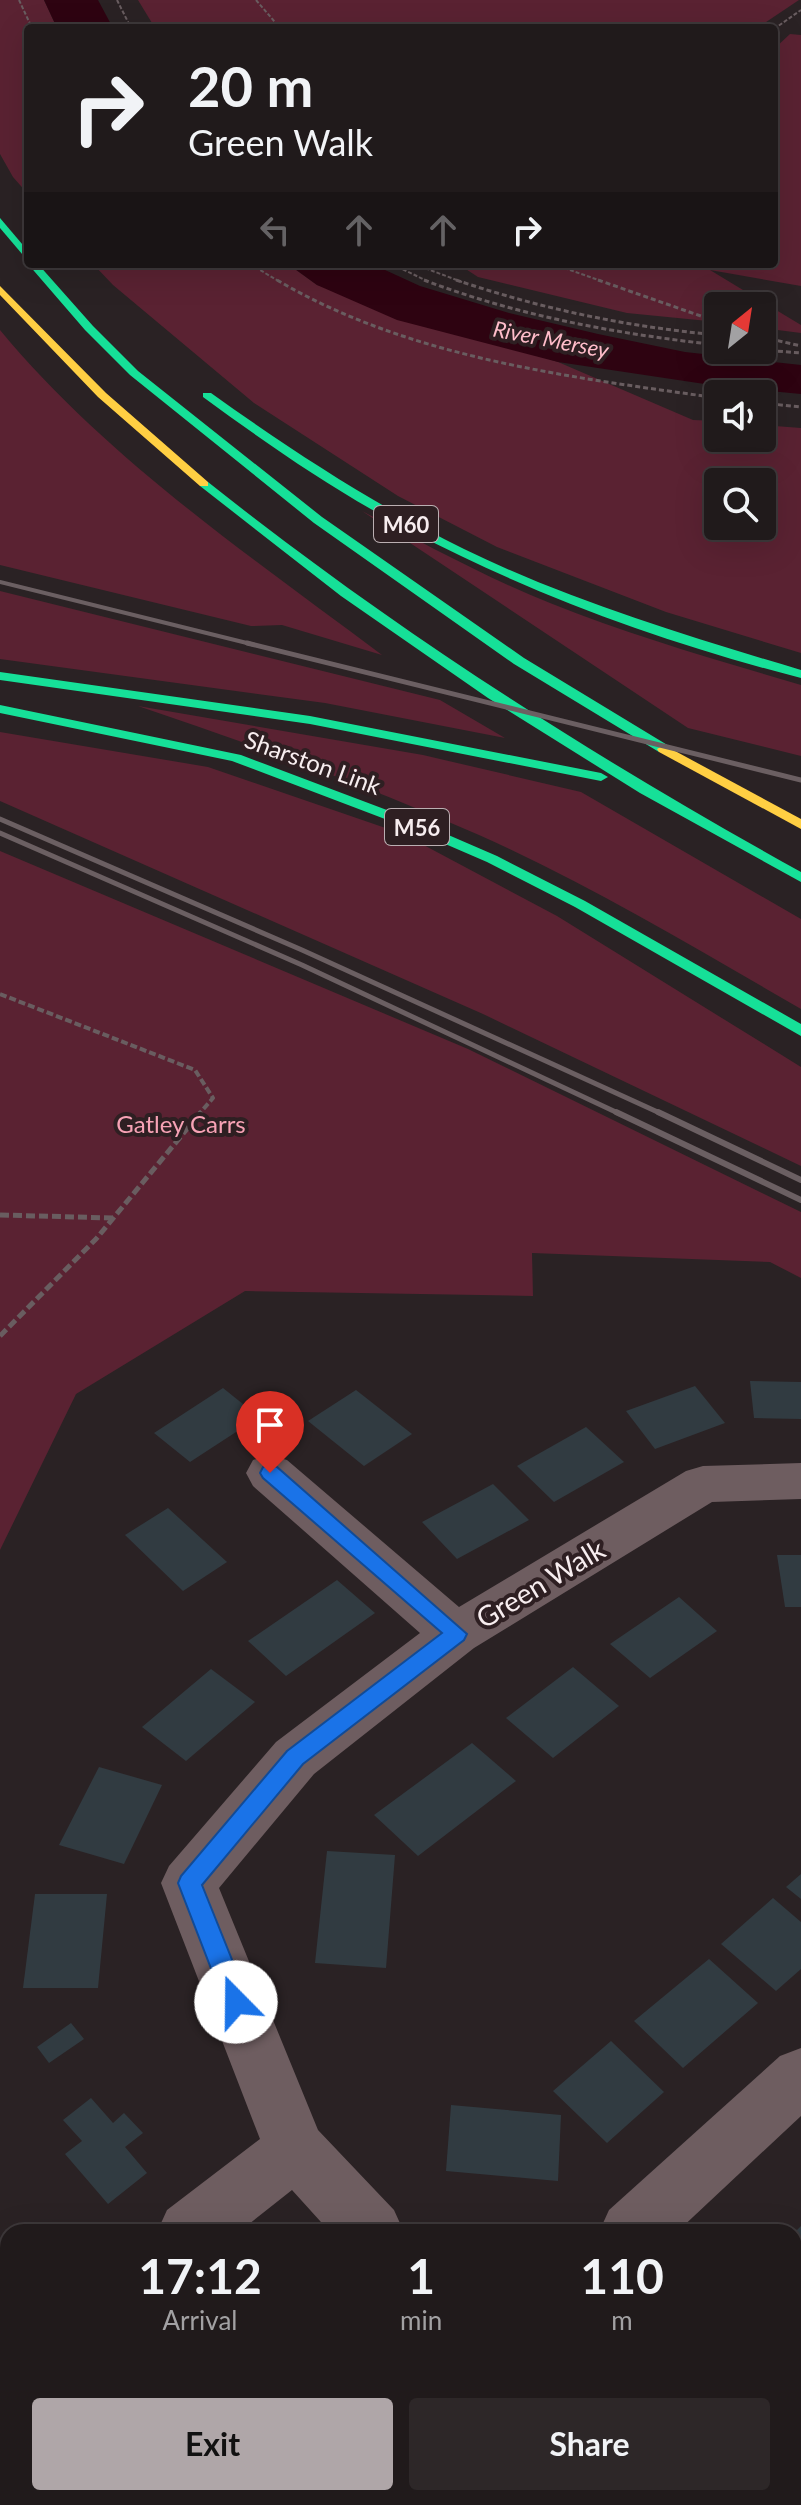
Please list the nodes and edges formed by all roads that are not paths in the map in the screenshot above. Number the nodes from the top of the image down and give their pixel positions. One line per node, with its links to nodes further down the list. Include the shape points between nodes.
1 (4, 228): 2 (highway); 3 (highway)
2 (24, 248)
3 (24, 253)
4 (37, 268): 14 (highway, M60, via 157,394 318,522 545,678 670,754)
5 (48, 268): 7 (highway)
6 (0, 289): 15 (highway, via 46,343 172,459 343,593 603,768)
7 (98, 309)
8 (194, 385): 9 (highway, M60, via 350,494 489,565 668,637)
9 (801, 674)
10 (0, 676): 12 (highway, Sharston Link, via 389,733)
11 (0, 709): 16 (highway, Sharston Link / M56, via 236,758 411,824 580,904)
12 (690, 796)
13 (718, 803): 14 (highway)
14 (801, 823)
15 (801, 878)
16 (801, 1031)
17 (270, 1473): 19 (street)
18 (801, 1481): 19 (street, Green Walk, via 703,1484)
19 (456, 1634): 21 (street, Green Walk, via 295,1758 189,1883)
20 (801, 2076): 24 (street)
21 (295, 2149): 22 (street); 23 (street, Green Walk)
22 (199, 2224)
23 (365, 2224)
24 (640, 2224)

